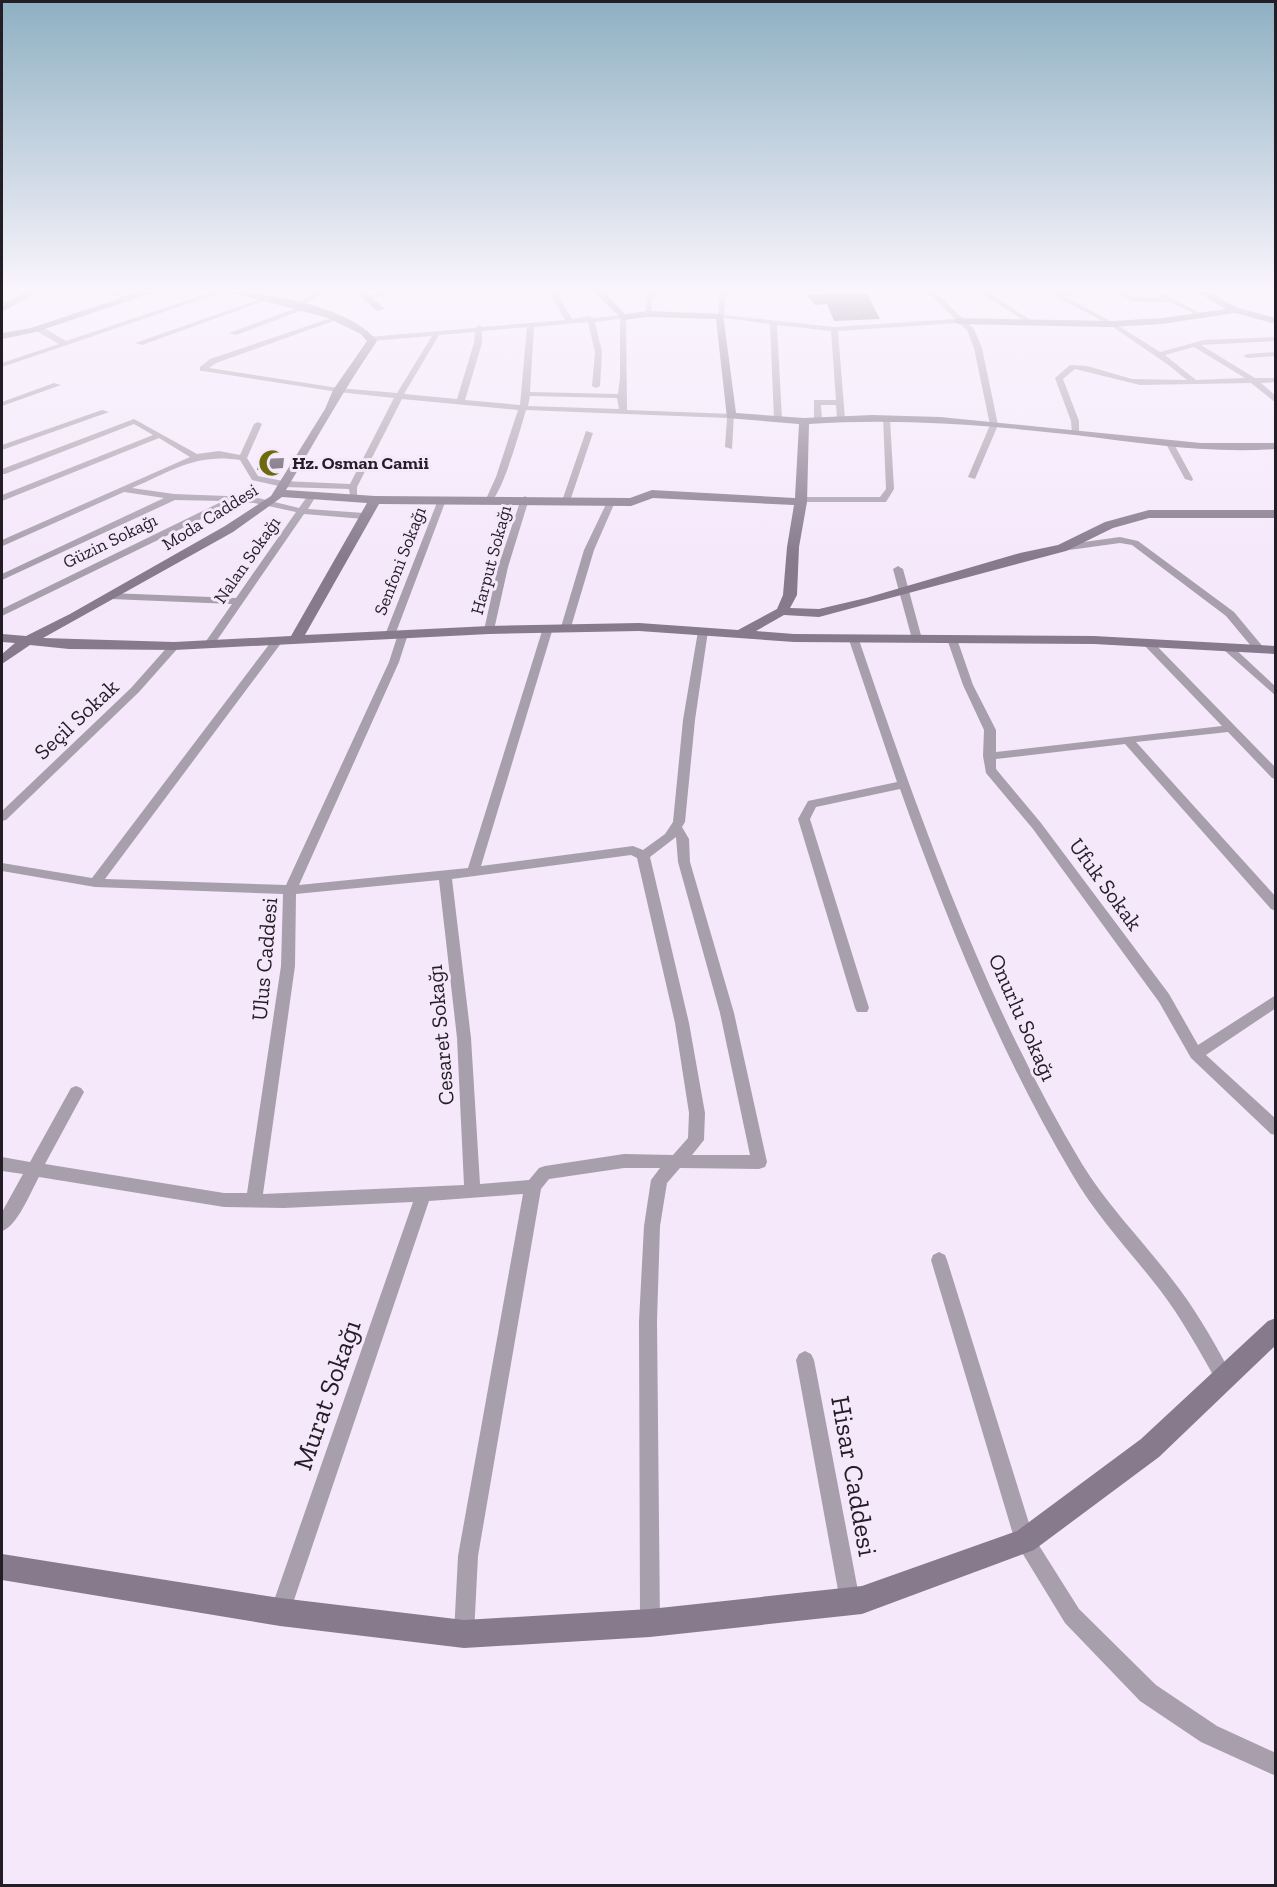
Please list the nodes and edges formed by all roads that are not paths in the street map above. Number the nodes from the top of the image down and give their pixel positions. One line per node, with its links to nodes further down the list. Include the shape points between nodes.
1 (274, 380): 20 (street)
2 (345, 380): 20 (street, Moda Caddesi)
3 (409, 380): 22 (street)
4 (466, 380): 25 (street)
5 (527, 380): 21 (street)
6 (597, 380): 19 (street)
7 (624, 380): 23 (street)
8 (727, 380): 31 (street)
9 (776, 380): 32 (street)
10 (838, 380): 26 (street)
11 (984, 380): 38 (street)
12 (1060, 380): 39 (street, via 1075,421)
13 (1121, 380): 17 (street, via 1151,384)
14 (1192, 380): 17 (street)
15 (1274, 380): 16 (street)
16 (1254, 381): 17 (street); 24 (street)
17 (1194, 382)
18 (57, 385): 27 (street)
19 (596, 387)
20 (338, 390): 22 (street); 52 (street, Moda Caddesi)
21 (526, 394): 23 (street); 28 (street)
22 (399, 396): 25 (street); 53 (street)
23 (621, 396): 30 (street)
24 (1274, 399)
25 (460, 402): 28 (street)
26 (840, 403): 33 (street); 35 (street, via 817,402)
27 (2, 404)
28 (523, 408): 30 (street); 57 (street)
29 (105, 412): 45 (street)
30 (623, 413): 31 (street)
31 (731, 416): 32 (street); 44 (street)
32 (778, 419): 36 (street)
33 (841, 419): 34 (street); 35 (street)
34 (886, 419): 38 (street); 63 (street, via 890,489 883,500)
35 (818, 420): 36 (street)
36 (804, 421): 63 (street)
37 (258, 423): 47 (street)
38 (994, 425): 39 (street); 49 (street)
39 (1075, 432): 42 (street)
40 (589, 433): 62 (street)
41 (160, 435): 46 (street); 48 (street, via 134,421); 56 (street)
42 (1170, 444): 43 (street); 50 (street)
43 (1275, 446)
44 (729, 447)
45 (2, 448)
46 (196, 457): 47 (street, via 219,453); 51 (street)
47 (243, 458): 52 (street, via 255,478)
48 (2, 472)
49 (972, 477)
50 (1189, 479)
51 (124, 489): 54 (street); 69 (street)
52 (280, 489): 53 (street); 55 (street); 65 (street, Moda Caddesi)
53 (354, 493): 55 (street); 60 (street)
54 (174, 496): 59 (street); 72 (street)
55 (312, 496): 66 (street, Nalan Sokağı)
56 (2, 498)
57 (490, 499): 58 (street); 61 (street)
58 (525, 499): 62 (street); 80 (street, Harput Sokağı, via 503,567)
59 (233, 500): 65 (street); 77 (street, Güzin Sokağı)
60 (375, 500): 61 (street); 68 (street)
61 (442, 500): 83 (street, Senfoni Sokağı)
62 (566, 501): 64 (street)
63 (801, 501): 64 (street, via 652,494 631,502); 76 (street, via 790,595)
64 (611, 502): 78 (street, via 589,550)
65 (268, 503): 66 (street); 74 (street, Moda Caddesi)
66 (302, 511): 68 (street); 75 (street, Nalan Sokağı)
67 (1275, 514): 70 (street, via 1149,514 1100,528)
68 (363, 516): 85 (street)
69 (2, 543)
70 (1062, 548): 73 (street); 95 (street, via 1120,540 1135,543 1230,614)
71 (898, 569): 73 (street)
72 (2, 577)
73 (903, 592): 76 (street, via 819,613); 86 (street)
74 (110, 596): 75 (street); 90 (street, Moda Caddesi)
75 (237, 601): 92 (street, Nalan Sokağı)
76 (782, 611): 82 (street)
77 (2, 613)
78 (566, 627): 79 (street); 81 (street)
79 (548, 628): 80 (street); 108 (street)
80 (489, 630): 83 (street)
81 (703, 631): 82 (street); 105 (street, via 689,720 680,822)
82 (740, 634): 89 (street)
83 (396, 635): 85 (street); 111 (street, Ulus Caddesi, via 394,662)
84 (2, 638): 90 (street)
85 (296, 639): 88 (street)
86 (917, 639): 87 (street); 89 (street)
87 (952, 639): 91 (street); 101 (street, Ufuk Sokak, via 990,730)
88 (278, 640): 92 (street); 110 (street)
89 (854, 640): 103 (street, Onurlu Sokağı)
90 (27, 641): 93 (street); 97 (street, Moda Caddesi)
91 (1148, 643): 94 (street); 99 (street)
92 (209, 644): 93 (street)
93 (174, 646): 104 (street, Seçil Sokak, via 135,690)
94 (1228, 648): 95 (street); 98 (street)
95 (1260, 650): 96 (street)
96 (1275, 650)
97 (2, 660)
98 (1275, 693)
99 (1231, 728): 100 (street); 102 (street)
100 (1128, 740): 101 (street); 112 (street)
101 (989, 756): 115 (street, Ufuk Sokak, via 990,770 1037,826 1164,998)
102 (1275, 775)
103 (902, 785): 114 (street, via 812,804 804,819); 129 (street, Onurlu Sokağı, via 1035,1096 1079,1172 1180,1303)
104 (2, 817)
105 (675, 828): 106 (street); 118 (street, via 682,834 684,862 727,1013 759,1162)
106 (643, 856): 108 (street, via 633,850); 118 (street, via 682,1023 697,1113 696,1140)
107 (2, 867): 110 (street)
108 (473, 871): 109 (street)
109 (446, 875): 111 (street); 122 (street, Cesaret Sokağı, via 464,1038)
110 (95, 883): 111 (street)
111 (290, 890): 124 (street, Ulus Caddesi, via 288,966)
112 (1275, 906)
113 (1275, 1000): 115 (street)
114 (862, 1008)
115 (1196, 1054): 117 (street, Ufuk Sokak)
116 (76, 1092): 120 (street)
117 (1275, 1129)
118 (678, 1162): 121 (street, via 624,1161 561,1169 545,1173); 134 (street, via 660,1180 652,1226 648,1321)
119 (2, 1164): 120 (street)
120 (32, 1169): 124 (street, via 224,1200); 125 (street)
121 (533, 1186): 122 (street); 135 (street, via 468,1556)
122 (472, 1192): 123 (street)
123 (423, 1194): 124 (street); 133 (street, Murat Sokağı)
124 (254, 1201)
125 (2, 1224)
126 (939, 1260): 130 (street)
127 (1275, 1329): 129 (street)
128 (805, 1360): 132 (street, Hisar Caddesi)
129 (1223, 1376): 130 (street, via 1150,1448)
130 (1025, 1541): 132 (street); 136 (street, via 1072,1616 1148,1693 1209,1734)
131 (2, 1567): 133 (street)
132 (850, 1601): 134 (street)
133 (280, 1612): 135 (street)
134 (650, 1623): 135 (street)
135 (464, 1634)
136 (1275, 1765)

